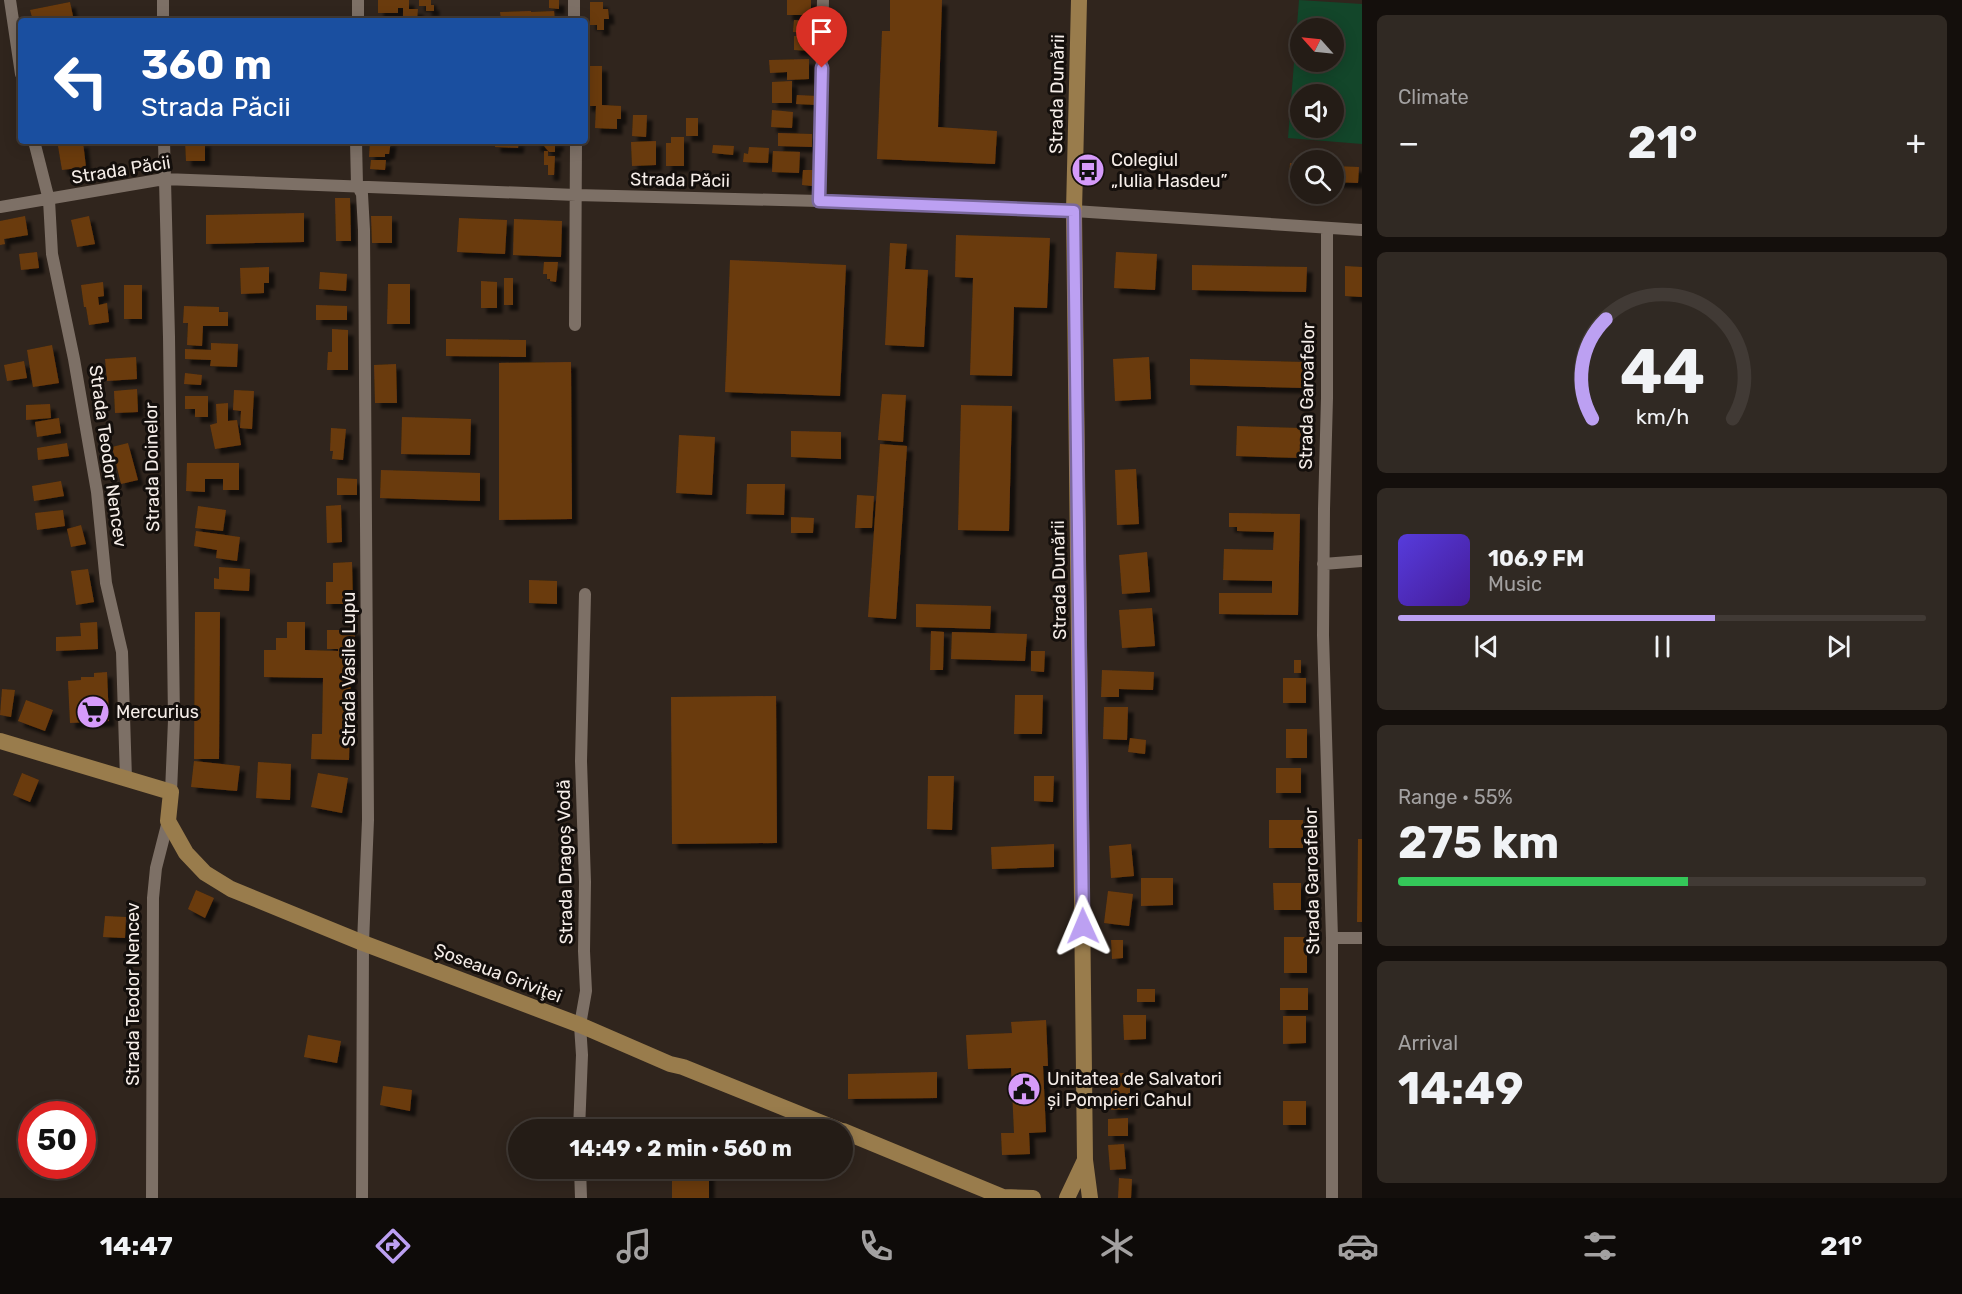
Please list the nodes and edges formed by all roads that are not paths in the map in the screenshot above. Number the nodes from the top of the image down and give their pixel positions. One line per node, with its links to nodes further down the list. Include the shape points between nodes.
1 (10, 0): 10 (street)
2 (163, 0): 7 (street)
3 (358, 0): 8 (street)
4 (574, 0): 9 (street)
5 (823, 0): 19 (street)
6 (1079, 0): 21 (main road, Strada Dunării)
7 (163, 18)
8 (358, 18)
9 (574, 18)
10 (18, 54)
11 (35, 144): 18 (street, Strada Teodor Nencev)
12 (164, 144): 15 (street, Strada Doinelor)
13 (356, 144): 16 (street, Strada Vasile Lupu)
14 (576, 144): 17 (street)
15 (164, 179): 16 (street, Strada Păcii); 18 (street, Strada Păcii); 30 (street, Strada Doinelor, via 174,720)
16 (357, 185): 17 (street, Strada Păcii); 34 (street, Strada Vasile Lupu, via 362,194 364,230 368,820)
17 (576, 195): 19 (street, Strada Păcii); 24 (street)
18 (49, 200): 20 (street, Strada Păcii); 29 (street, Strada Teodor Nencev, via 52,254 75,359 95,481 106,583 122,652)
19 (819, 201): 21 (street, Strada Păcii)
20 (0, 207)
21 (1074, 211): 22 (street, Strada Păcii); 39 (main road, Strada Dunării)
22 (1327, 229): 23 (street, Strada Păcii); 26 (street, Strada Garoafelor)
23 (1362, 230)
24 (575, 326)
25 (1362, 561): 26 (street)
26 (1323, 564): 32 (street, Strada Garoafelor)
27 (585, 594): 35 (street, Strada Dragoș Vodă, via 581,761 586,991)
28 (0, 741): 29 (main road)
29 (126, 779): 30 (main road)
30 (171, 792): 31 (main road, Strada Teodor Nencev)
31 (168, 821): 34 (main road, Șoseaua Griviţei, via 186,853 205,873 231,889); 41 (street, Strada Teodor Nencev, via 153,898)
32 (1332, 938): 33 (street); 48 (street, Strada Garoafelor)
33 (1362, 938)
34 (363, 942): 35 (main road, Șoseaua Griviţei); 42 (street, Strada Vasile Lupu)
35 (580, 1025): 36 (street, Strada Dragoș Vodă); 37 (main road, Șoseaua Griviţei)
36 (579, 1119)
37 (813, 1119)
38 (853, 1135): 44 (main road, Șoseaua Griviţei)
39 (1085, 1160): 46 (main road, Strada Dunării); 47 (main road, Strada Dunării)
40 (580, 1179): 43 (street)
41 (152, 1198)
42 (362, 1198)
43 (581, 1198)
44 (1004, 1198): 45 (main road, Șoseaua Griviţei)
45 (1033, 1198)
46 (1067, 1198)
47 (1090, 1198)
48 (1332, 1198)

